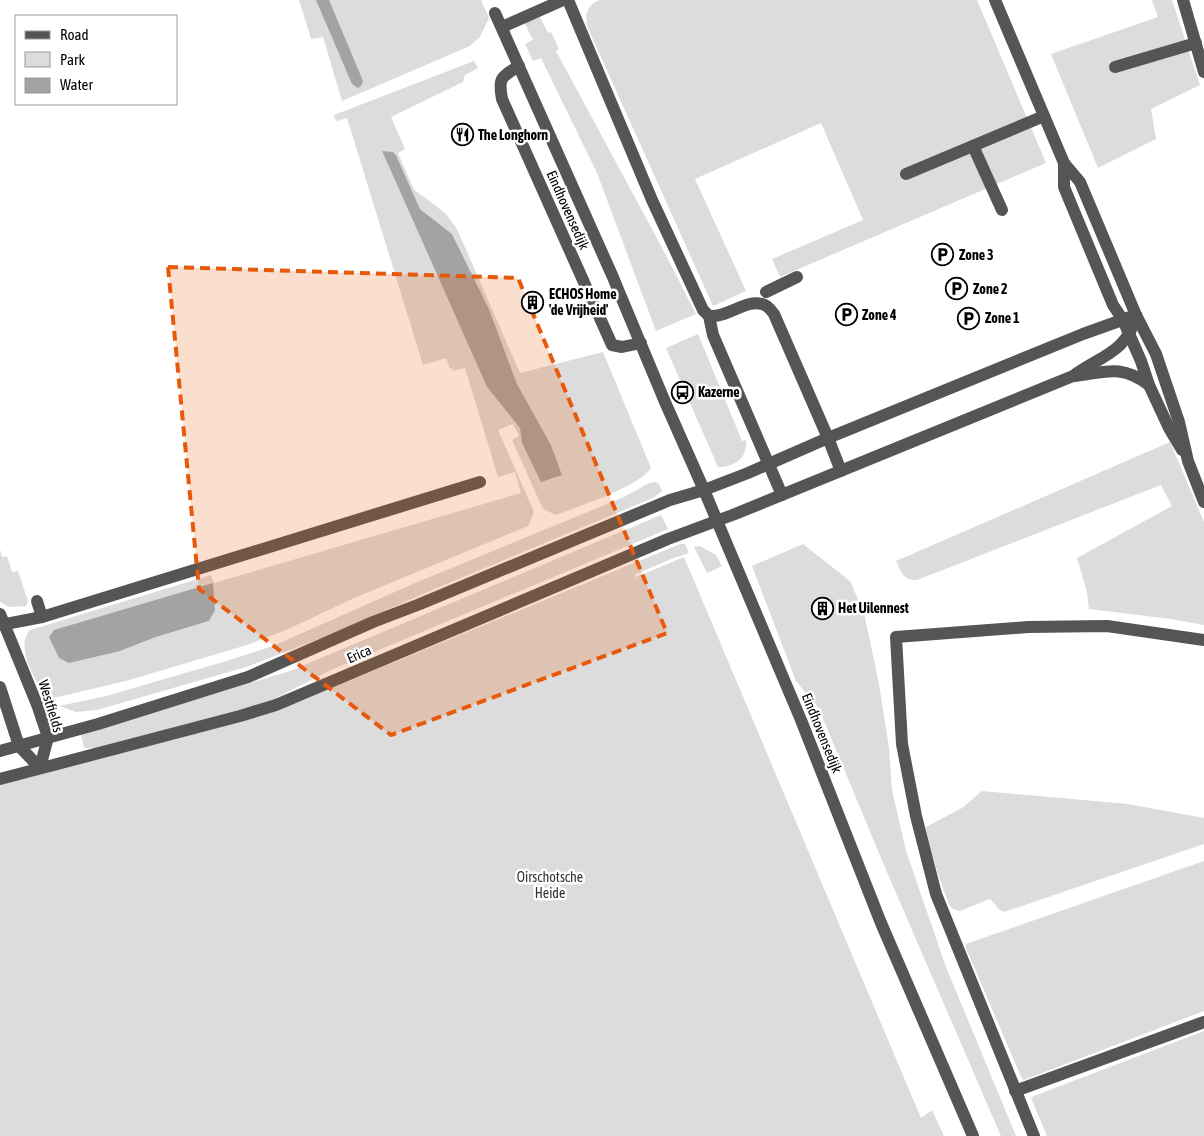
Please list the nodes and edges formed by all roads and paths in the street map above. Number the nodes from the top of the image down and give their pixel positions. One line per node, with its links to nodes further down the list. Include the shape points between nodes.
1 (564, 0): 6 (street)
2 (568, 0): 19 (street, via 652,200 703,310)
3 (996, 0): 11 (street)
4 (1183, 0): 7 (street)
5 (495, 13): 6 (street, Eindhovensedijk)
6 (502, 27): 8 (street, Eindhovensedijk)
7 (1197, 48): 9 (street); 10 (street)
8 (519, 66): 22 (street, Eindhovensedijk); 22 (street, Eindhovensedijk, via 503,76 499,85 502,99 612,345 622,347)
9 (1115, 67)
10 (1204, 72)
11 (1044, 116): 12 (street); 13 (street)
12 (974, 146): 14 (street); 15 (street)
13 (1064, 163): 18 (street, via 1080,182); 20 (street, via 1064,187 1113,305)
14 (906, 174)
15 (1002, 210)
16 (797, 277): 17 (street)
17 (764, 293): 19 (street, via 754,303 716,317); 25 (street)
18 (1136, 315): 20 (street, Erica); 21 (street); 26 (street, via 1156,354 1179,422)
19 (709, 316): 27 (street, via 713,335)
20 (1123, 320): 21 (street); 25 (street, Erica)
21 (1129, 333): 23 (street, via 1110,354); 24 (street)
22 (641, 343): 30 (street, Eindhovensedijk)
23 (1073, 376): 24 (street, via 1118,370 1130,373); 28 (street, Erica)
24 (1149, 385): 26 (street)
25 (828, 438): 27 (street, Erica); 28 (street)
26 (1188, 461): 32 (street)
27 (768, 464): 30 (street, Erica); 31 (street)
28 (841, 471): 31 (street, Erica)
29 (480, 482): 35 (street)
30 (704, 490): 33 (street, Eindhovensedijk); 39 (street, Erica, via 670,500 248,677)
31 (782, 495): 33 (street, Erica)
32 (1204, 502)
33 (718, 522): 42 (street, Erica, via 668,539 276,705); 46 (street, Eindhovensedijk, via 881,923)
34 (37, 601): 35 (street)
35 (42, 617): 36 (street)
36 (2, 621): 39 (street, Westfields)
37 (1204, 640): 45 (street, via 1107,626 1028,627 896,637 902,744 936,894)
38 (0, 688): 40 (street)
39 (48, 737): 40 (street, Erica); 42 (street, Westfields)
40 (19, 746): 41 (street, Erica); 42 (street)
41 (0, 751)
42 (40, 768): 43 (street, Erica)
43 (0, 779)
44 (1204, 1022): 45 (street)
45 (1015, 1091): 47 (street)
46 (973, 1136)
47 (1034, 1136)

